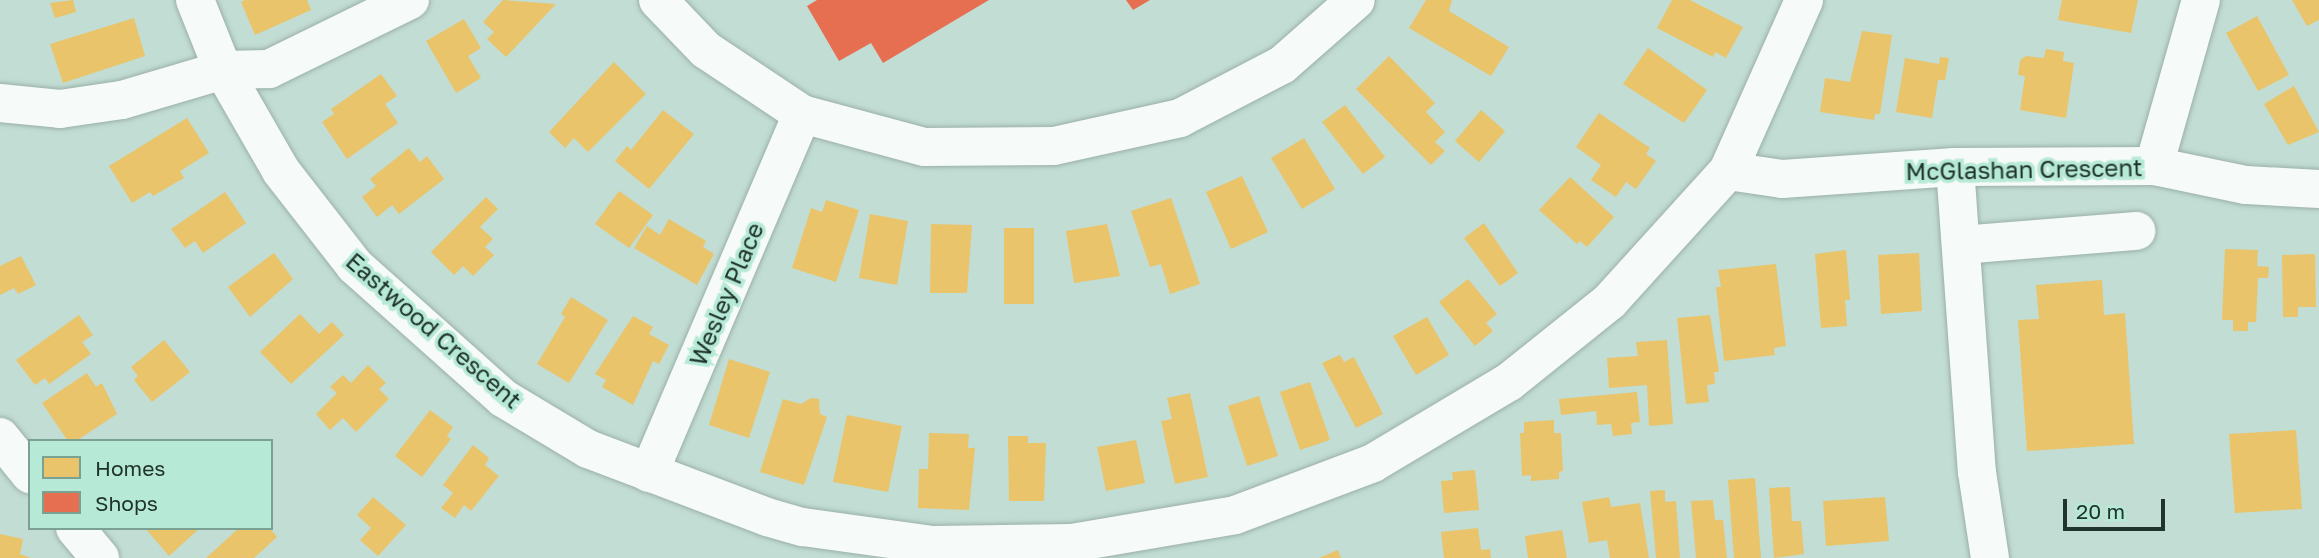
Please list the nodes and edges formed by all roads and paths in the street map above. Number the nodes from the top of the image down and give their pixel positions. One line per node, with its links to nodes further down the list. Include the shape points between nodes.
1 (195, 0): 7 (street, Eastwood Crescent)
2 (410, 0): 7 (street, via 269,69)
3 (658, 0): 9 (street, via 706,50)
4 (1356, 0): 9 (street, via 1282,65 1180,118 1054,146 924,147)
5 (1804, 0): 12 (street, Eastwood Crescent)
6 (2201, 0): 10 (street)
7 (223, 70): 8 (street, via 122,100 60,109); 18 (street, Eastwood Crescent, via 281,171 355,266 503,398 588,449)
8 (0, 103)
9 (802, 114): 18 (street, Wesley Place)
10 (2154, 166): 11 (street, McGlashan Crescent); 13 (street, McGlashan Crescent, via 2246,185)
11 (1955, 167): 12 (street, McGlashan Crescent, via 1782,179); 15 (street)
12 (1728, 171): 20 (street, Eastwood Crescent, via 1610,301 1509,382 1373,463 1235,515 1072,543)
13 (2319, 189)
14 (2136, 231): 15 (street)
15 (1961, 244): 22 (street, via 1977,472)
16 (0, 437): 17 (street)
17 (28, 472)
18 (649, 473): 20 (street, Eastwood Crescent)
19 (77, 530): 21 (street)
20 (801, 543)
21 (100, 558)
22 (1990, 558)

